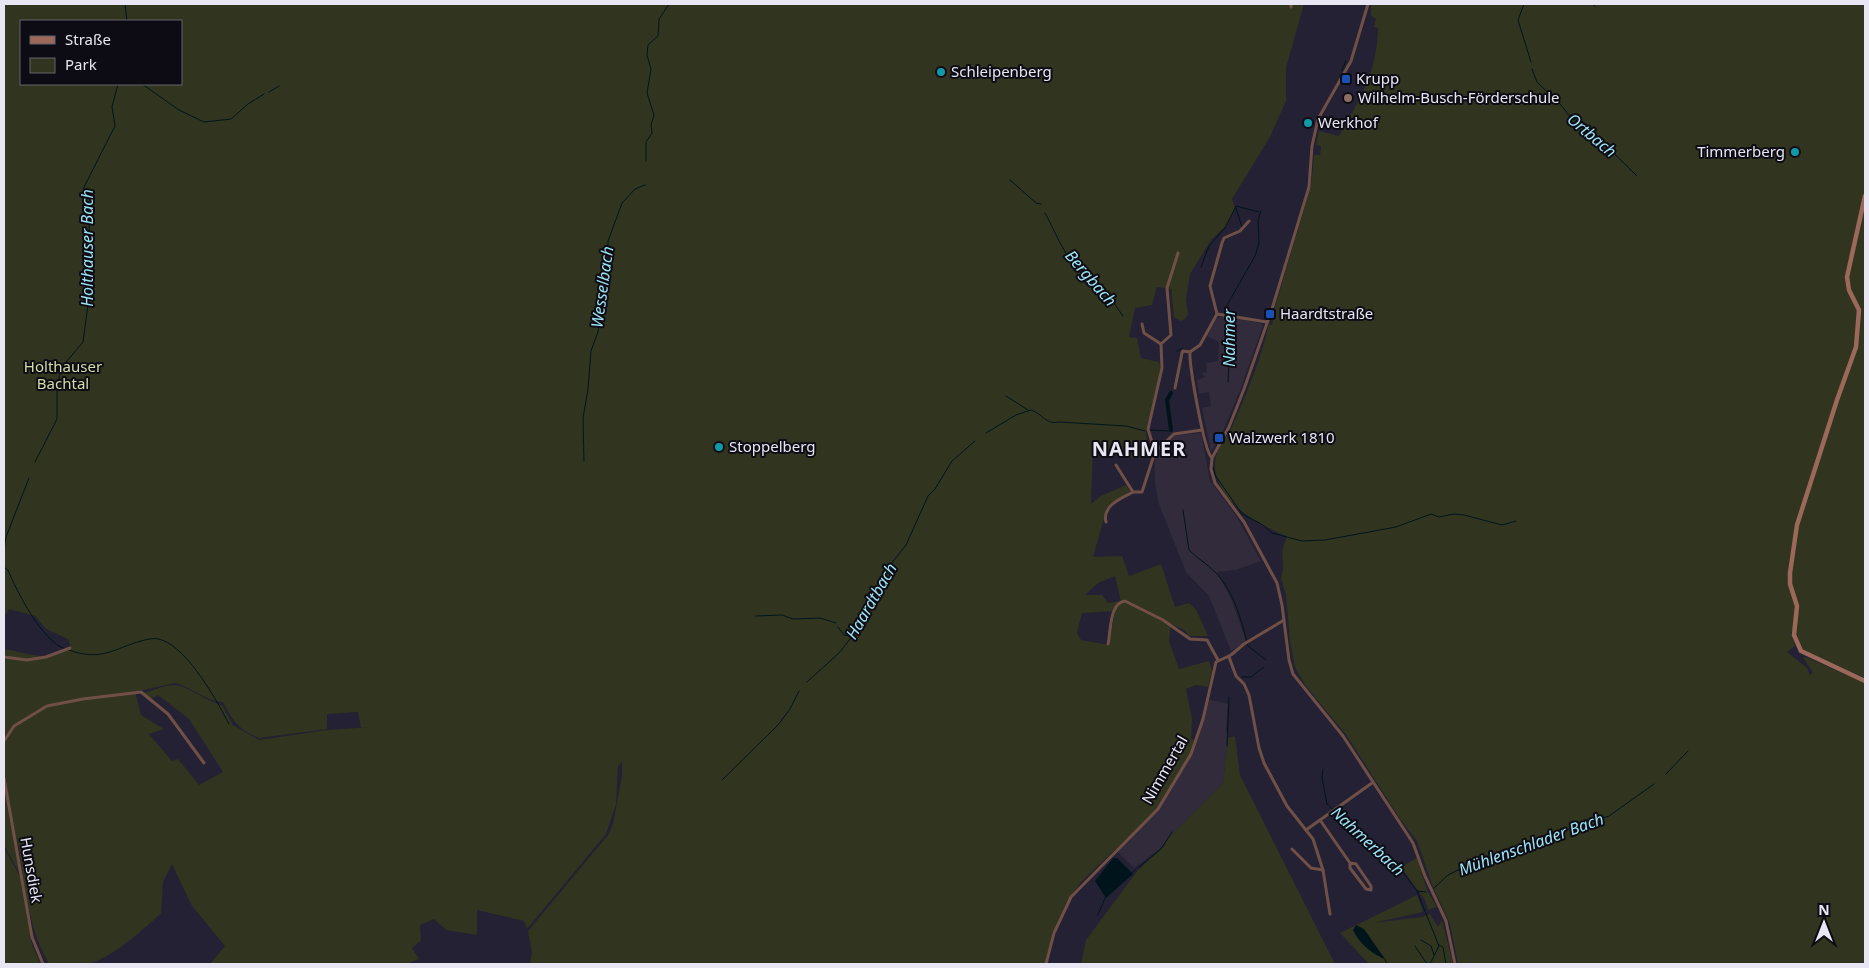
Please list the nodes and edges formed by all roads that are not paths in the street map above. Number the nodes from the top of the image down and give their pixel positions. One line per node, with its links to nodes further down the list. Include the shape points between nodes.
1 (1368, 4): 6 (street, via 1348,67 1318,120 1309,187)
2 (1865, 196): 23 (street, via 1847,277 1849,290 1859,310 1856,347 1798,525 1790,584 1797,606 1794,635 1801,650)
3 (1250, 221): 5 (street, via 1240,231 1224,238 1222,243 1210,286)
4 (1178, 253): 8 (street, via 1167,288 1171,336)
5 (1217, 314): 6 (street); 9 (street, via 1197,349)
6 (1267, 322): 13 (street, via 1229,427)
7 (1142, 324): 8 (street, via 1144,333)
8 (1160, 344): 12 (street, via 1162,368 1148,429)
9 (1190, 352): 10 (street, via 1182,352); 11 (street)
10 (1175, 388)
11 (1202, 430): 12 (street, via 1174,434); 13 (street)
12 (1155, 452): 15 (street, via 1144,490)
13 (1212, 458): 17 (street, via 1211,473 1215,483 1244,522 1277,583)
14 (1116, 466): 15 (street)
15 (1133, 492): 16 (street, via 1108,508 1104,516)
16 (1106, 522)
17 (1284, 620): 21 (street); 27 (street, via 1293,674 1344,736)
18 (1108, 644): 22 (street, via 1115,608 1125,601 1170,624 1190,639 1208,640)
19 (70, 648): 20 (street, via 28,660)
20 (4, 657)
21 (1229, 657): 22 (street); 29 (street, via 1249,696 1258,748 1264,763 1287,806)
22 (1218, 660): 35 (street, Nimmertal, via 1191,754 1158,809 1071,897 1054,933)
23 (1865, 681)
24 (4, 741): 25 (street, via 10,730 43,707 141,692 168,714)
25 (204, 763)
26 (4, 778): 34 (street, Hunsdiek, via 32,937)
27 (1372, 782): 28 (street); 36 (street, via 1413,843 1446,921)
28 (1320, 820): 29 (street); 31 (street)
29 (1306, 830): 32 (street, via 1313,839)
30 (1292, 849): 32 (street, via 1311,868)
31 (1350, 863): 31 (street, via 1350,868 1366,889 1371,890 1356,864)
32 (1323, 870): 33 (street)
33 (1330, 914)
34 (43, 964)
35 (1046, 964)
36 (1455, 964)

